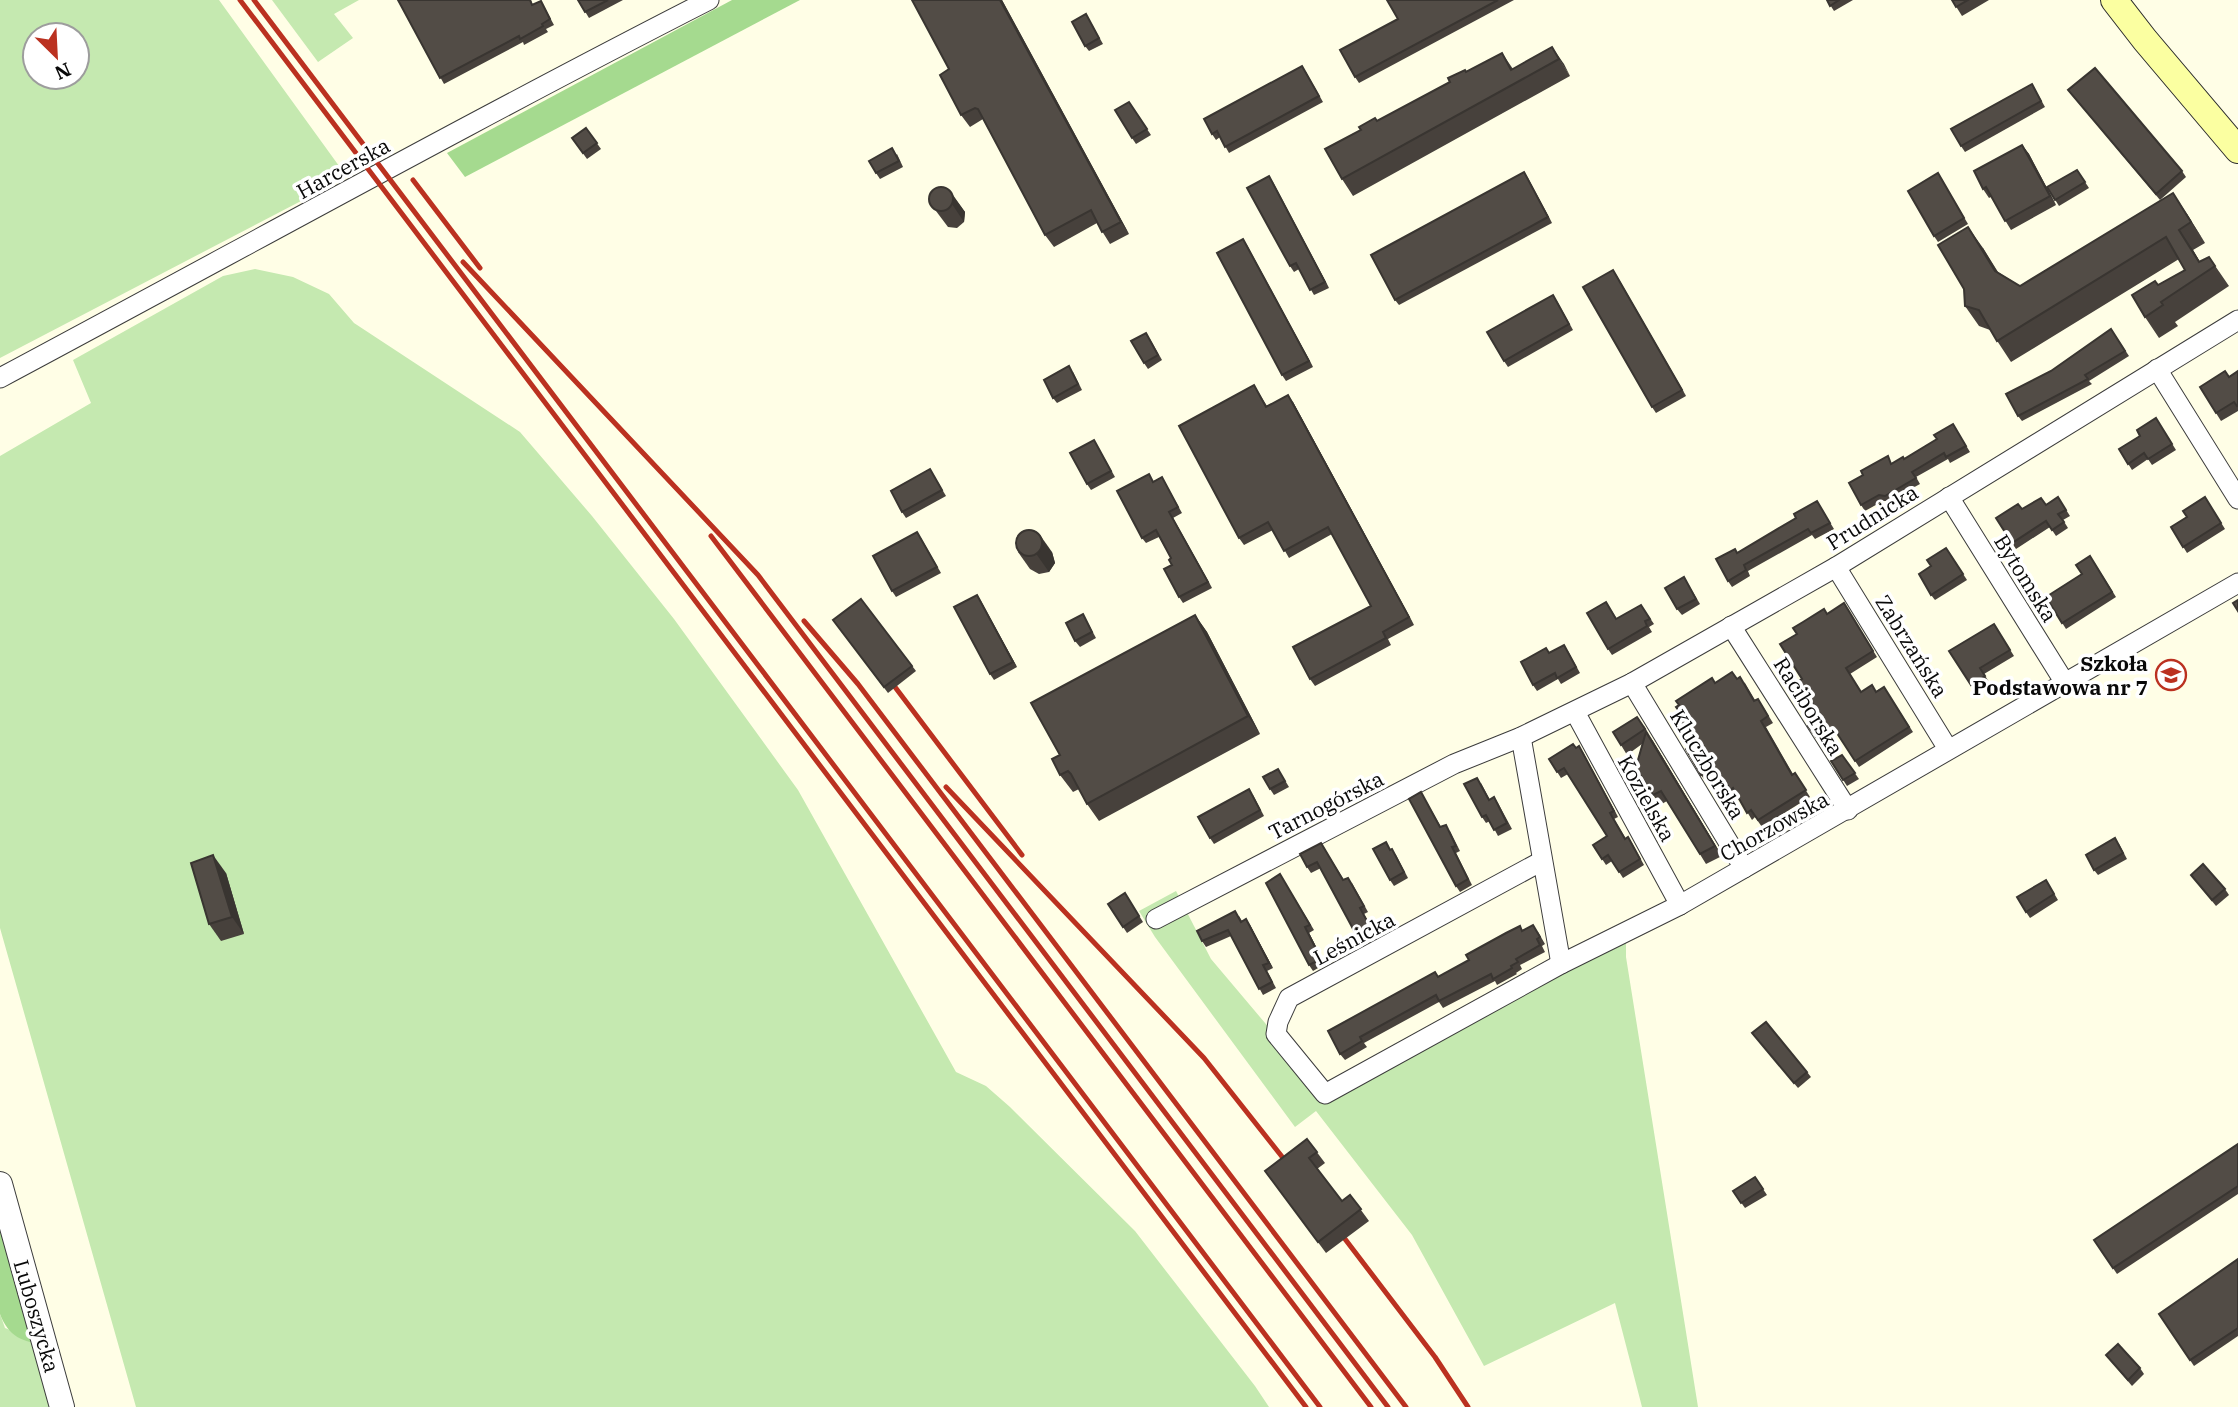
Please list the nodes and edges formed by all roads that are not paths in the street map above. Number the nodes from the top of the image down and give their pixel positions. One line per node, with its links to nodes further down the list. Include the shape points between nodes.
1 (709, 0): 6 (street, Harcerska)
2 (2114, 0): 3 (main road)
3 (2238, 150)
4 (2238, 320): 5 (street, Prudnicka)
5 (2157, 369): 7 (street, Prudnicka); 8 (street)
6 (0, 378)
7 (1949, 497): 9 (street, Prudnicka); 13 (street, Bytomska)
8 (2238, 499)
9 (1836, 566): 11 (street, Prudnicka); 16 (street, Zabrzańska)
10 (2238, 583): 13 (street, Chorzowska)
11 (1731, 626): 12 (street, Prudnicka); 17 (street, Raciborska)
12 (1632, 683): 14 (street, Prudnicka); 19 (street, Kluczborska)
13 (2065, 683): 16 (street, Chorzowska)
14 (1575, 712): 15 (street, Prudnicka); 20 (street, Kozielska)
15 (1521, 737): 18 (street); 21 (street, Tarnogórska, via 1454,764)
16 (1948, 749): 17 (street, Chorzowska)
17 (1848, 810): 19 (street, Chorzowska)
18 (1542, 861): 22 (street); 23 (street, Leśnicka, via 1289,998 1276,1034)
19 (1744, 869): 20 (street, Chorzowska)
20 (1680, 905): 22 (street, Chorzowska)
21 (1156, 919)
22 (1561, 964): 23 (street, Chorzowska)
23 (1325, 1094)
24 (0, 1184): 25 (street, Luboszycka)
25 (62, 1407)

